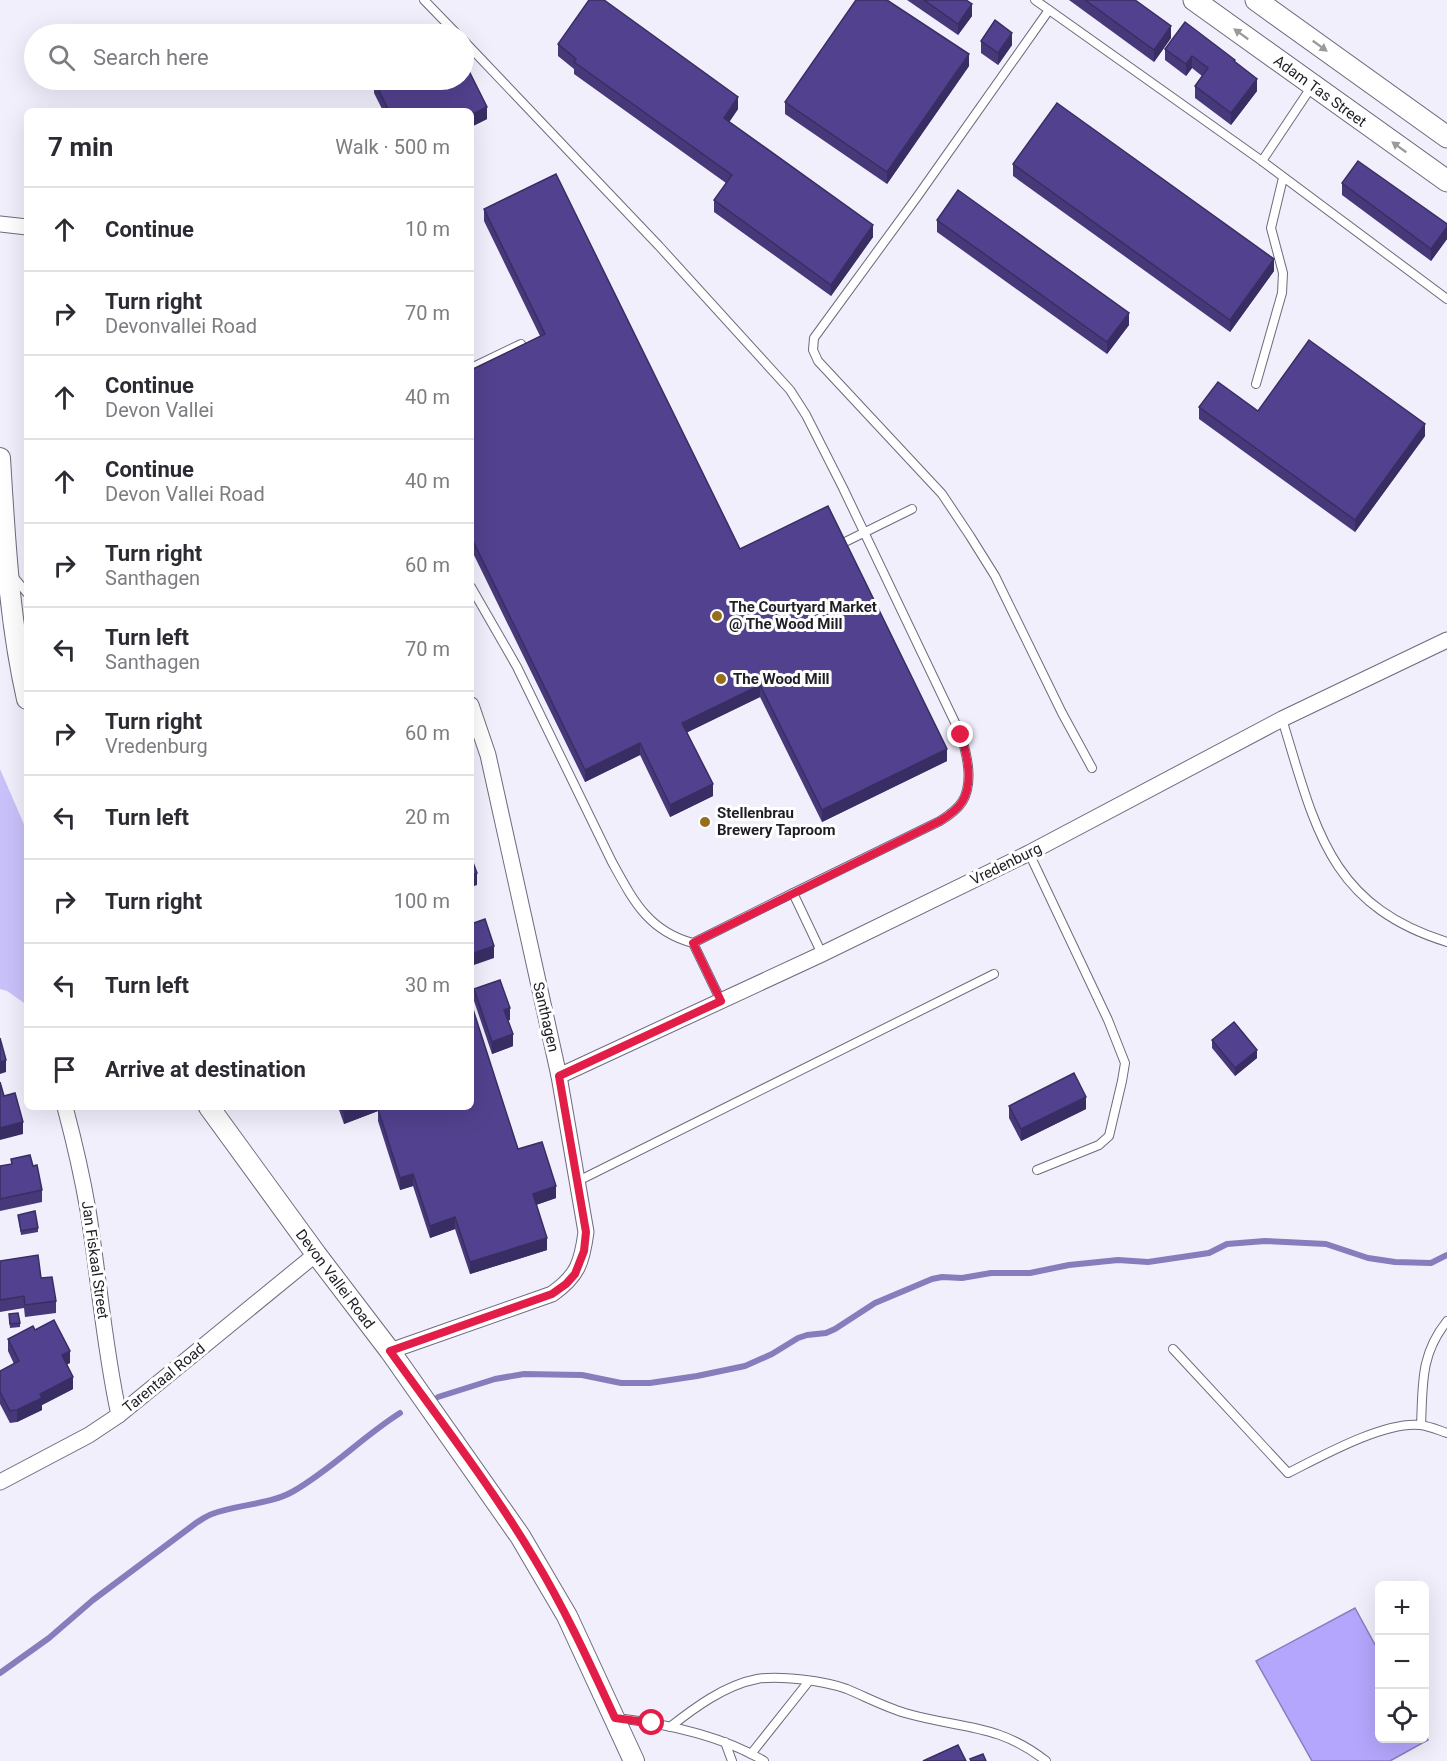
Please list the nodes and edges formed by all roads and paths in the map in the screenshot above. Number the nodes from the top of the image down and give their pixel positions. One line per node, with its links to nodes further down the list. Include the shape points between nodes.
1 (424, 0): 6 (lane)
2 (1035, 0): 5 (lane)
3 (1194, 0): 8 (main road, Adam Tas Street, one-way to 3)
4 (1256, 0): 9 (main road, one-way to 9)
5 (1048, 10): 10 (lane); 32 (lane, via 814,338 813,350 818,361 942,494 995,576)
6 (447, 24)
7 (474, 52): 21 (lane, via 783,381 806,415)
8 (1312, 85): 10 (lane); 12 (main road, Adam Tas Street, one-way to 8)
9 (1447, 137)
10 (1262, 161): 11 (lane)
11 (1283, 178): 15 (lane); 18 (lane, via 1271,228 1282,273 1282,293)
12 (1447, 181)
13 (0, 224): 14 (street)
14 (24, 227)
15 (1447, 300)
16 (521, 344): 17 (lane)
17 (474, 367)
18 (1256, 384)
19 (0, 458): 23 (street)
20 (912, 509): 21 (lane)
21 (864, 532): 22 (lane); 34 (lane, via 961,735 968,769 966,794 962,803 940,821)
22 (841, 544)
23 (8, 570): 24 (lane); 27 (street)
24 (24, 589)
25 (474, 592): 29 (lane)
26 (1447, 640): 31 (street, Vredenburg)
27 (24, 686)
28 (540, 691): 29 (lane)
29 (531, 696): 36 (lane, via 612,862 641,912)
30 (474, 714): 40 (street, Santhagen, via 488,755)
31 (1282, 719): 33 (street, Vredenburg); 35 (lane, via 1313,817 1342,873 1364,898 1397,923)
32 (1092, 768)
33 (1029, 854): 37 (street, Vredenburg); 43 (lane, via 1125,1063 1109,1136 1099,1145)
34 (793, 893): 36 (lane); 37 (lane)
35 (1447, 942)
36 (693, 943): 39 (lane)
37 (822, 954): 39 (street, Vredenburg)
38 (994, 974): 44 (lane)
39 (721, 1001): 40 (street, Vredenburg)
40 (559, 1076): 44 (street, Santhagen)
41 (66, 1110): 49 (street, Jan Fiskaal Street, via 81,1169)
42 (211, 1110): 45 (street, Devon Vallei Road)
43 (1037, 1170)
44 (578, 1181): 48 (street, Santhagen, via 586,1232 580,1263 566,1284 552,1294)
45 (316, 1254): 48 (street, Devon Vallei Road); 49 (street, Tarentaal Road)
46 (1447, 1321): 50 (lane, via 1427,1353)
47 (1173, 1349): 50 (lane, via 1288,1473 1355,1441 1389,1429)
48 (390, 1351): 54 (street, Devon Vallei Road, via 520,1536 567,1616)
49 (118, 1414): 52 (street, Tarentaal Road, via 89,1435)
50 (1421, 1425): 51 (lane)
51 (1447, 1433)
52 (0, 1482)
53 (809, 1681): 55 (lane, via 772,1678 745,1682 703,1701); 57 (lane); 61 (lane, via 845,1688 908,1714 989,1730 1022,1744)
54 (615, 1718): 55 (lane); 58 (street, Devon Vallei Road)
55 (670, 1726): 56 (lane)
56 (725, 1742): 57 (lane); 59 (lane)
57 (751, 1754): 60 (lane)
58 (634, 1761)
59 (732, 1761)
60 (764, 1761)
61 (1046, 1761)

